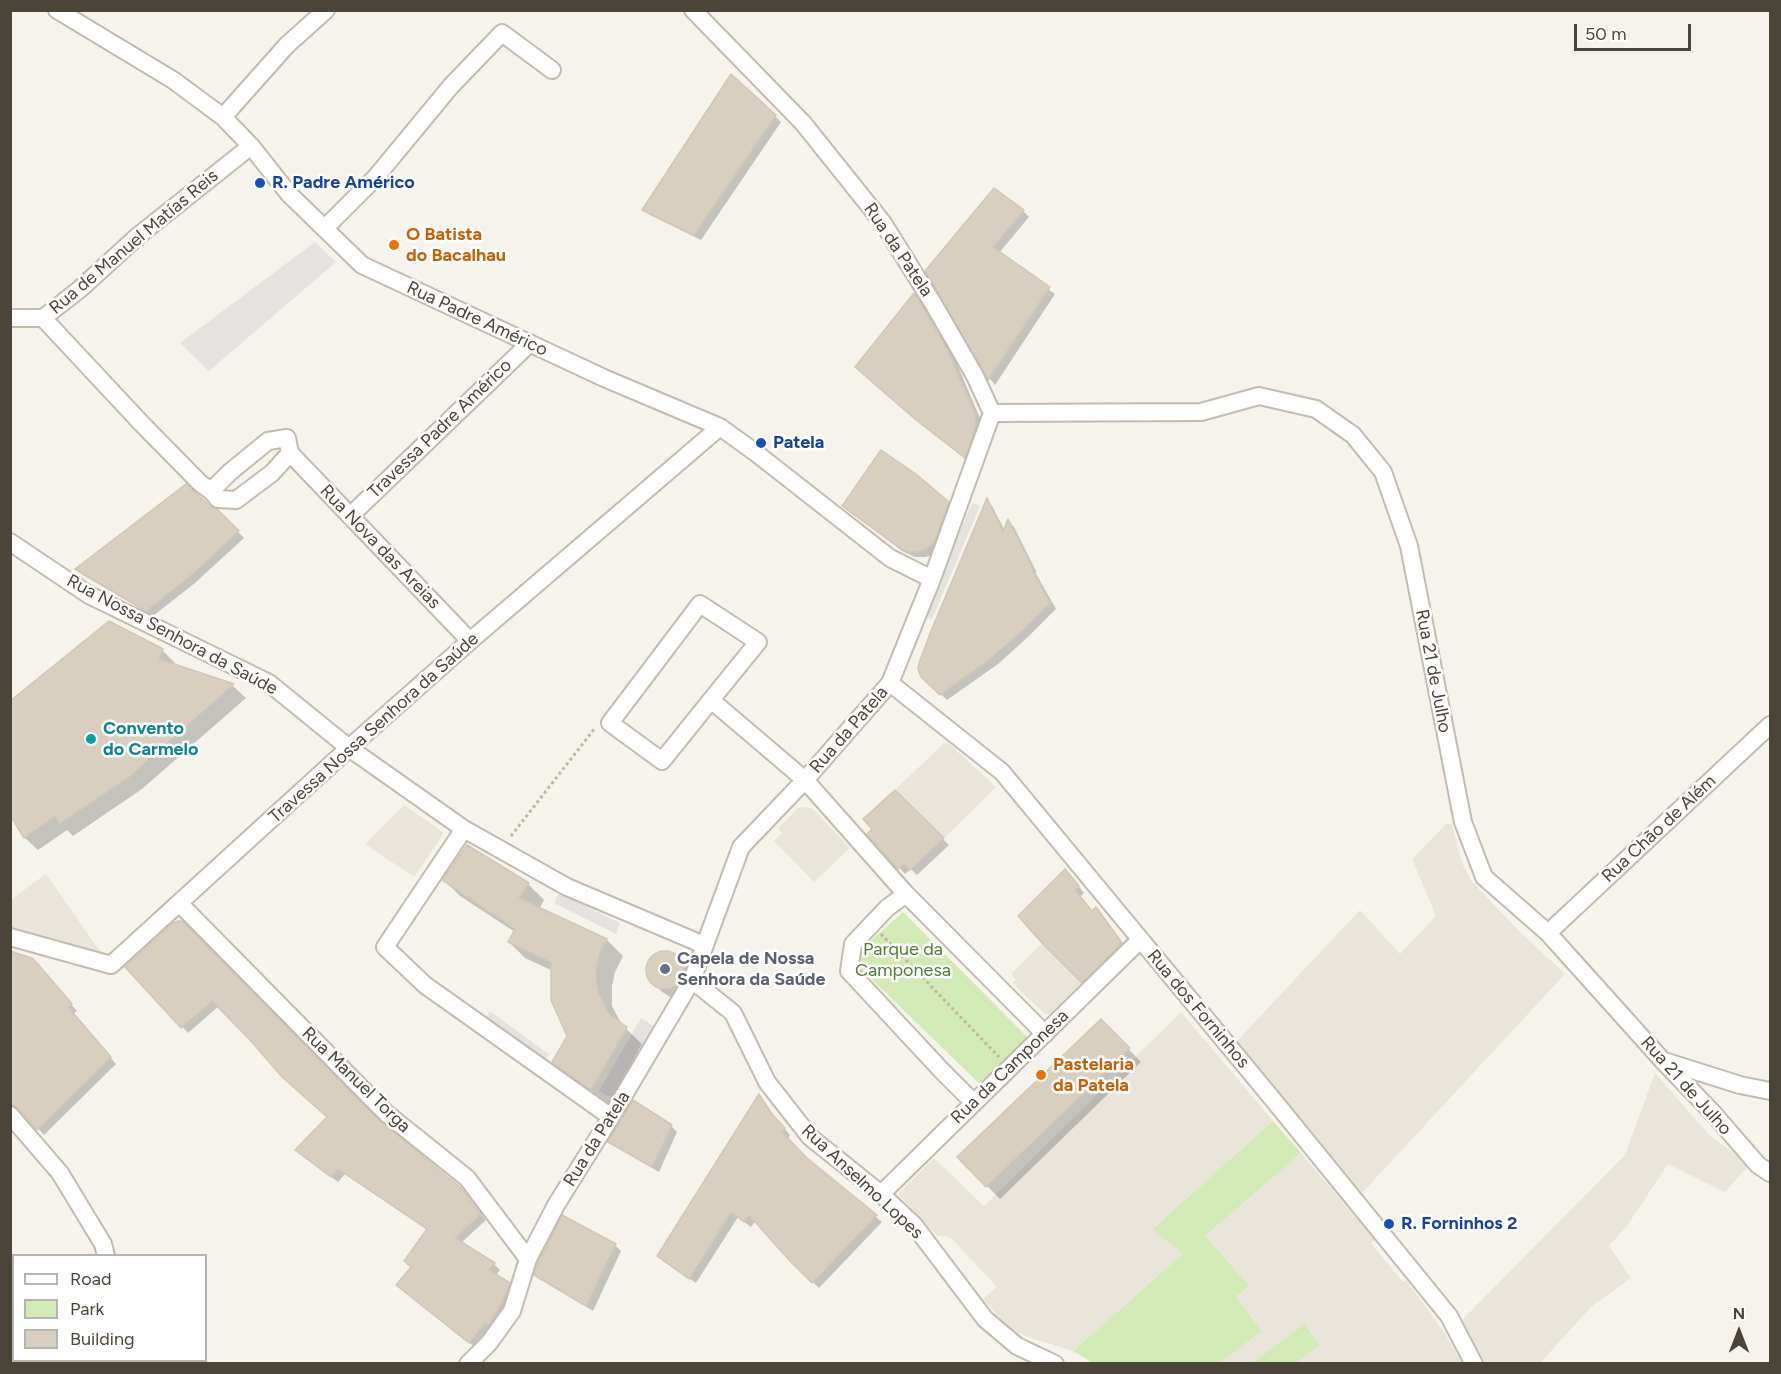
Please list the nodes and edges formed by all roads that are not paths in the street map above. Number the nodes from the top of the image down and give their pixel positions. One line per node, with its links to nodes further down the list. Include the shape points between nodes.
1 (57, 10): 5 (street, Rua Padre Américo, via 173,80)
2 (326, 10): 5 (street, via 287,45)
3 (693, 10): 11 (street, Rua da Patela, via 803,123 883,223 934,305)
4 (552, 70): 7 (street, via 502,33 451,86 375,178)
5 (223, 117): 6 (street, Rua Padre Américo)
6 (251, 147): 7 (street, Rua Padre Américo, via 289,194); 9 (street, Rua de Manuel Matías Reis, via 138,236)
7 (325, 228): 10 (street, Rua Padre Américo, via 362,265)
8 (10, 318): 9 (street, Rua de Manuel Matías Reis)
9 (43, 318): 14 (street)
10 (530, 343): 12 (street, Rua Padre Américo); 15 (street, Travessa Padre Américo)
11 (993, 413): 17 (street, Rua da Patela); 27 (street, Rua 21 de Julho, via 1201,412 1259,396 1316,409 1353,435 1383,472 1409,546 1463,822 1484,877)
12 (720, 427): 17 (street, Rua Padre Américo, via 890,558); 18 (street, Travessa Nossa Senhora da Saúde)
13 (290, 453): 14 (street, via 272,473 236,500 218,499); 14 (street, Rua Nova das Areias, via 287,438 268,441); 15 (street, Rua Nova das Areias)
14 (211, 491)
15 (350, 516): 18 (street, Rua Nova das Areias)
16 (10, 542): 22 (street, Rua Nossa Senhora da Saúde, via 89,595 269,683)
17 (932, 579): 19 (street, Rua da Patela)
18 (470, 641): 22 (street, Travessa Nossa Senhora da Saúde)
19 (890, 683): 23 (street, Rua da Patela); 29 (street, Rua dos Forninhos, via 1002,772)
20 (711, 700): 20 (street, via 662,761 610,723 700,604 758,642); 23 (street)
21 (1770, 725): 27 (street, Rua Chão de Além)
22 (349, 748): 24 (street, Rua Nossa Senhora da Saúde); 26 (street, Travessa Nossa Senhora da Saúde)
23 (805, 780): 25 (street); 30 (street, Rua da Patela, via 741,847)
24 (464, 829): 30 (street, Rua Nossa Senhora da Saúde, via 567,887); 37 (street, via 385,947 425,985)
25 (906, 894): 32 (street); 35 (street, via 853,944 849,971)
26 (179, 903): 28 (street, Travessa Nossa Senhora da Saúde, via 111,965); 41 (street, Rua Manuel Torga, via 386,1113 467,1178)
27 (1548, 933): 33 (street, Rua 21 de Julho)
28 (10, 937)
29 (1140, 940): 32 (street, Rua da Camponesa); 44 (street, Rua dos Forninhos, via 1449,1316)
30 (704, 945): 31 (street, Rua da Patela)
31 (692, 980): 37 (street, Rua da Patela); 39 (street, Rua Anselmo Lopes, via 733,1013 767,1082 810,1137)
32 (1045, 1034): 35 (street, Rua da Camponesa)
33 (1663, 1061): 34 (street); 38 (street, Rua 21 de Julho, via 1758,1165)
34 (1770, 1091)
35 (974, 1102): 39 (street, Rua da Camponesa)
36 (10, 1115): 40 (street, via 60,1173)
37 (611, 1117): 41 (street, Rua da Patela, via 556,1205)
38 (1770, 1173)
39 (880, 1194): 43 (street, Rua Anselmo Lopes, via 914,1225 985,1319 1017,1346)
40 (106, 1254)
41 (528, 1259): 42 (street, Rua da Patela, via 512,1311)
42 (468, 1364)
43 (1055, 1364)
44 (1474, 1364)

